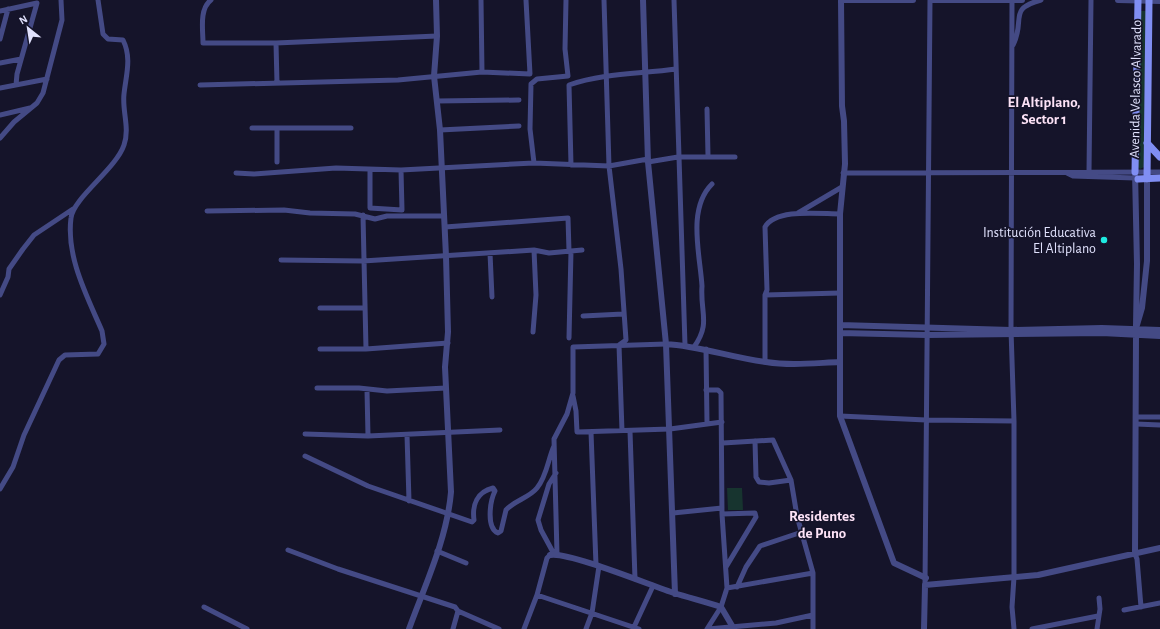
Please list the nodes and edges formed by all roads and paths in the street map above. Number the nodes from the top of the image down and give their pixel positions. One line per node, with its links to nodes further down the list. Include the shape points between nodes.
1 (61, 0): 35 (street, via 62,20)
2 (98, 0): 76 (street, via 104,34 108,39 123,40 127,49 128,71 123,106 127,131 124,146 116,159)
3 (211, 0): 26 (street, via 203,12 203,43)
4 (436, 0): 24 (street)
5 (481, 0): 31 (street)
6 (526, 0): 31 (street, via 530,74)
7 (566, 0): 58 (street, via 565,49 568,76 537,78 531,84 530,129)
8 (604, 0): 34 (street)
9 (643, 0): 32 (street)
10 (674, 0): 30 (street)
11 (842, 0): 12 (street); 70 (street)
12 (913, 0)
13 (931, 0): 14 (street); 64 (street)
14 (1012, 0): 15 (street); 27 (street)
15 (1022, 0)
16 (1042, 0): 27 (street, via 1023,7 1019,13 1017,36)
17 (1091, 0): 67 (street)
18 (1118, 0): 19 (street)
19 (1138, 0): 20 (street); 71 (main road, Avenida Velasco Alvarado)
20 (1149, 0): 21 (street); 51 (main road, Avenida Velasco Alvarado)
21 (1160, 1)
22 (8, 9): 23 (street); 25 (street); 28 (street, via 37,3)
23 (0, 11)
24 (437, 36): 26 (street); 33 (street)
25 (0, 38)
26 (276, 43): 36 (street)
27 (1012, 45): 65 (street)
28 (21, 59): 29 (street); 38 (street)
29 (0, 63)
30 (676, 69): 32 (street); 53 (street)
31 (482, 72): 33 (street)
32 (645, 74): 34 (street); 56 (street)
33 (434, 76): 36 (street, via 398,80); 41 (street)
34 (606, 76): 59 (street, via 570,85); 60 (street)
35 (47, 79): 38 (street); 42 (street, via 43,93)
36 (277, 83): 37 (street)
37 (200, 84)
38 (16, 85): 39 (street)
39 (0, 88)
40 (519, 100): 41 (street)
41 (437, 102): 49 (street)
42 (32, 108): 44 (street); 50 (street, via 14,122)
43 (707, 109): 52 (street)
44 (0, 115)
45 (519, 126): 49 (street)
46 (252, 128): 47 (street)
47 (277, 128): 48 (street); 57 (street)
48 (351, 128)
49 (440, 130): 61 (street)
50 (0, 138)
51 (1147, 143): 55 (main road); 72 (main road, Avenida Velasco Alvarado)
52 (708, 156): 53 (street); 54 (street)
53 (678, 157): 56 (street); 111 (street)
54 (735, 157)
55 (1160, 158)
56 (648, 160): 60 (street); 109 (street)
57 (277, 162)
58 (534, 163): 59 (street); 61 (street)
59 (571, 165): 60 (street)
60 (609, 166): 96 (street, via 621,268)
61 (442, 168): 63 (street); 81 (street)
62 (370, 170): 63 (street); 63 (street, via 370,208 402,210); 69 (street, via 336,168)
63 (401, 170)
64 (929, 172): 65 (street); 70 (street); 99 (street)
65 (1013, 172): 66 (street); 103 (street)
66 (1064, 172): 67 (street); 71 (street, via 1073,176)
67 (1089, 172): 71 (street)
68 (1160, 172): 72 (street)
69 (236, 173)
70 (843, 173): 75 (street)
71 (1136, 176): 72 (main road, Avenida Velasco Alvarado); 101 (street)
72 (1147, 176): 73 (main road, Avenida Velasco Alvarado); 101 (street, via 1147,261 1142,308)
73 (1160, 178)
74 (712, 184): 112 (street, via 703,194 697,212 704,326)
75 (842, 187): 78 (street); 79 (street)
76 (72, 209): 91 (street, via 34,235 22,248 9,269); 147 (street, via 73,255 102,331 104,344 98,354 65,356 59,360 24,435 13,467)
77 (207, 211): 80 (street, via 284,210)
78 (797, 214): 79 (street); 92 (street, via 777,218 765,227)
79 (840, 214): 90 (street)
80 (363, 215): 81 (street, via 375,218); 89 (street)
81 (444, 216): 82 (street)
82 (445, 227): 85 (street, via 568,218); 87 (street)
83 (534, 250): 85 (street, via 549,253); 86 (street); 102 (street, via 536,295)
84 (582, 250): 85 (street)
85 (570, 251): 107 (street)
86 (490, 253): 87 (street); 93 (street)
87 (446, 256): 89 (street); 108 (street)
88 (281, 260): 89 (street)
89 (363, 261): 95 (street)
90 (840, 293): 92 (street); 98 (street)
91 (0, 295)
92 (765, 295): 116 (street)
93 (492, 297)
94 (320, 308): 95 (street)
95 (365, 308): 114 (street)
96 (623, 314): 97 (street); 110 (street, via 626,340)
97 (583, 316)
98 (840, 325): 99 (street); 104 (street)
99 (927, 328): 103 (street); 105 (street)
100 (1160, 330): 101 (street)
101 (1136, 331): 103 (street); 106 (street); 124 (street)
102 (533, 332)
103 (1011, 332): 105 (street); 127 (street)
104 (840, 333): 105 (street); 117 (street)
105 (927, 335): 126 (street)
106 (1160, 336)
107 (569, 338)
108 (448, 343): 114 (street); 119 (street)
109 (666, 344): 110 (street); 111 (street); 132 (street)
110 (619, 345): 122 (street, via 573,346); 134 (street)
111 (684, 345): 112 (street)
112 (694, 347): 115 (street)
113 (320, 349): 114 (street)
114 (366, 349)
115 (706, 349): 116 (street); 121 (street)
116 (765, 362): 117 (street)
117 (840, 362): 123 (street)
118 (317, 388): 120 (street)
119 (446, 388): 120 (street); 137 (street)
120 (367, 390): 140 (street)
121 (706, 390): 128 (street, via 718,390 721,393); 129 (street)
122 (573, 393): 136 (street, via 576,432); 143 (street, via 567,414 554,439)
123 (840, 416): 126 (street); 163 (street, via 894,563)
124 (1136, 417): 125 (street); 130 (street)
125 (1160, 417)
126 (926, 420): 127 (street); 163 (street)
127 (1014, 421): 162 (street)
128 (722, 422): 129 (street); 142 (street)
129 (707, 423): 132 (street)
130 (1136, 424): 131 (street); 157 (street)
131 (1160, 425)
132 (670, 429): 135 (street); 150 (street)
133 (500, 430): 137 (street)
134 (622, 431): 135 (street); 136 (street)
135 (630, 431): 164 (street)
136 (592, 432): 159 (street)
137 (448, 433): 139 (street); 151 (street, via 451,492)
138 (305, 434): 140 (street)
139 (407, 435): 140 (street); 148 (street)
140 (368, 436)
141 (755, 441): 142 (street); 146 (street, via 773,440); 146 (street, via 756,477 759,482)
142 (722, 443): 149 (street)
143 (554, 446): 145 (street); 151 (street, via 538,487 506,510 501,531 498,533 494,529 490,511 490,502 495,491 493,488 475,501 472,522)
144 (305, 456): 148 (street, via 339,474)
145 (556, 473): 156 (street); 156 (street, via 550,480 538,520)
146 (791, 480): 152 (street)
147 (0, 489)
148 (408, 501): 151 (street)
149 (722, 511): 150 (street); 160 (street); 160 (street, via 755,513 756,517)
150 (673, 513): 169 (street)
151 (448, 514): 155 (street)
152 (802, 532): 161 (street); 167 (street, via 760,546)
153 (1160, 548): 157 (street)
154 (288, 550): 171 (street)
155 (437, 551): 158 (street); 171 (street)
156 (554, 554): 159 (street); 170 (street, via 547,558)
157 (1135, 554): 162 (street, via 1038,575); 174 (street)
158 (466, 563)
159 (597, 566): 164 (street); 179 (street)
160 (726, 567): 168 (street)
161 (813, 573): 167 (street); 180 (street)
162 (1014, 577): 165 (street); 194 (street)
163 (926, 578): 165 (street)
164 (635, 579): 166 (street)
165 (925, 585): 193 (street)
166 (653, 586): 169 (street); 183 (street)
167 (737, 587): 168 (street)
168 (727, 588): 176 (street)
169 (675, 594): 176 (street)
170 (537, 595): 179 (street); 189 (street)
171 (420, 597): 178 (street, via 455,607); 186 (street)
172 (1099, 598): 181 (street)
173 (1160, 603): 174 (street)
174 (1141, 606): 177 (street)
175 (204, 607): 182 (street)
176 (721, 607): 184 (street); 191 (street)
177 (1124, 610)
178 (458, 611): 187 (street); 188 (street)
179 (592, 613): 183 (street); 190 (street)
180 (813, 615): 184 (street); 192 (street)
181 (1098, 616): 195 (street); 196 (street)
182 (237, 627): 185 (street)
183 (634, 628)
184 (734, 628): 191 (street)
185 (247, 629)
186 (409, 629)
187 (453, 629)
188 (499, 629)
189 (524, 629)
190 (586, 629)
191 (708, 629)
192 (813, 629)
193 (924, 629)
194 (1014, 629)
195 (1032, 629)
196 (1097, 629)

